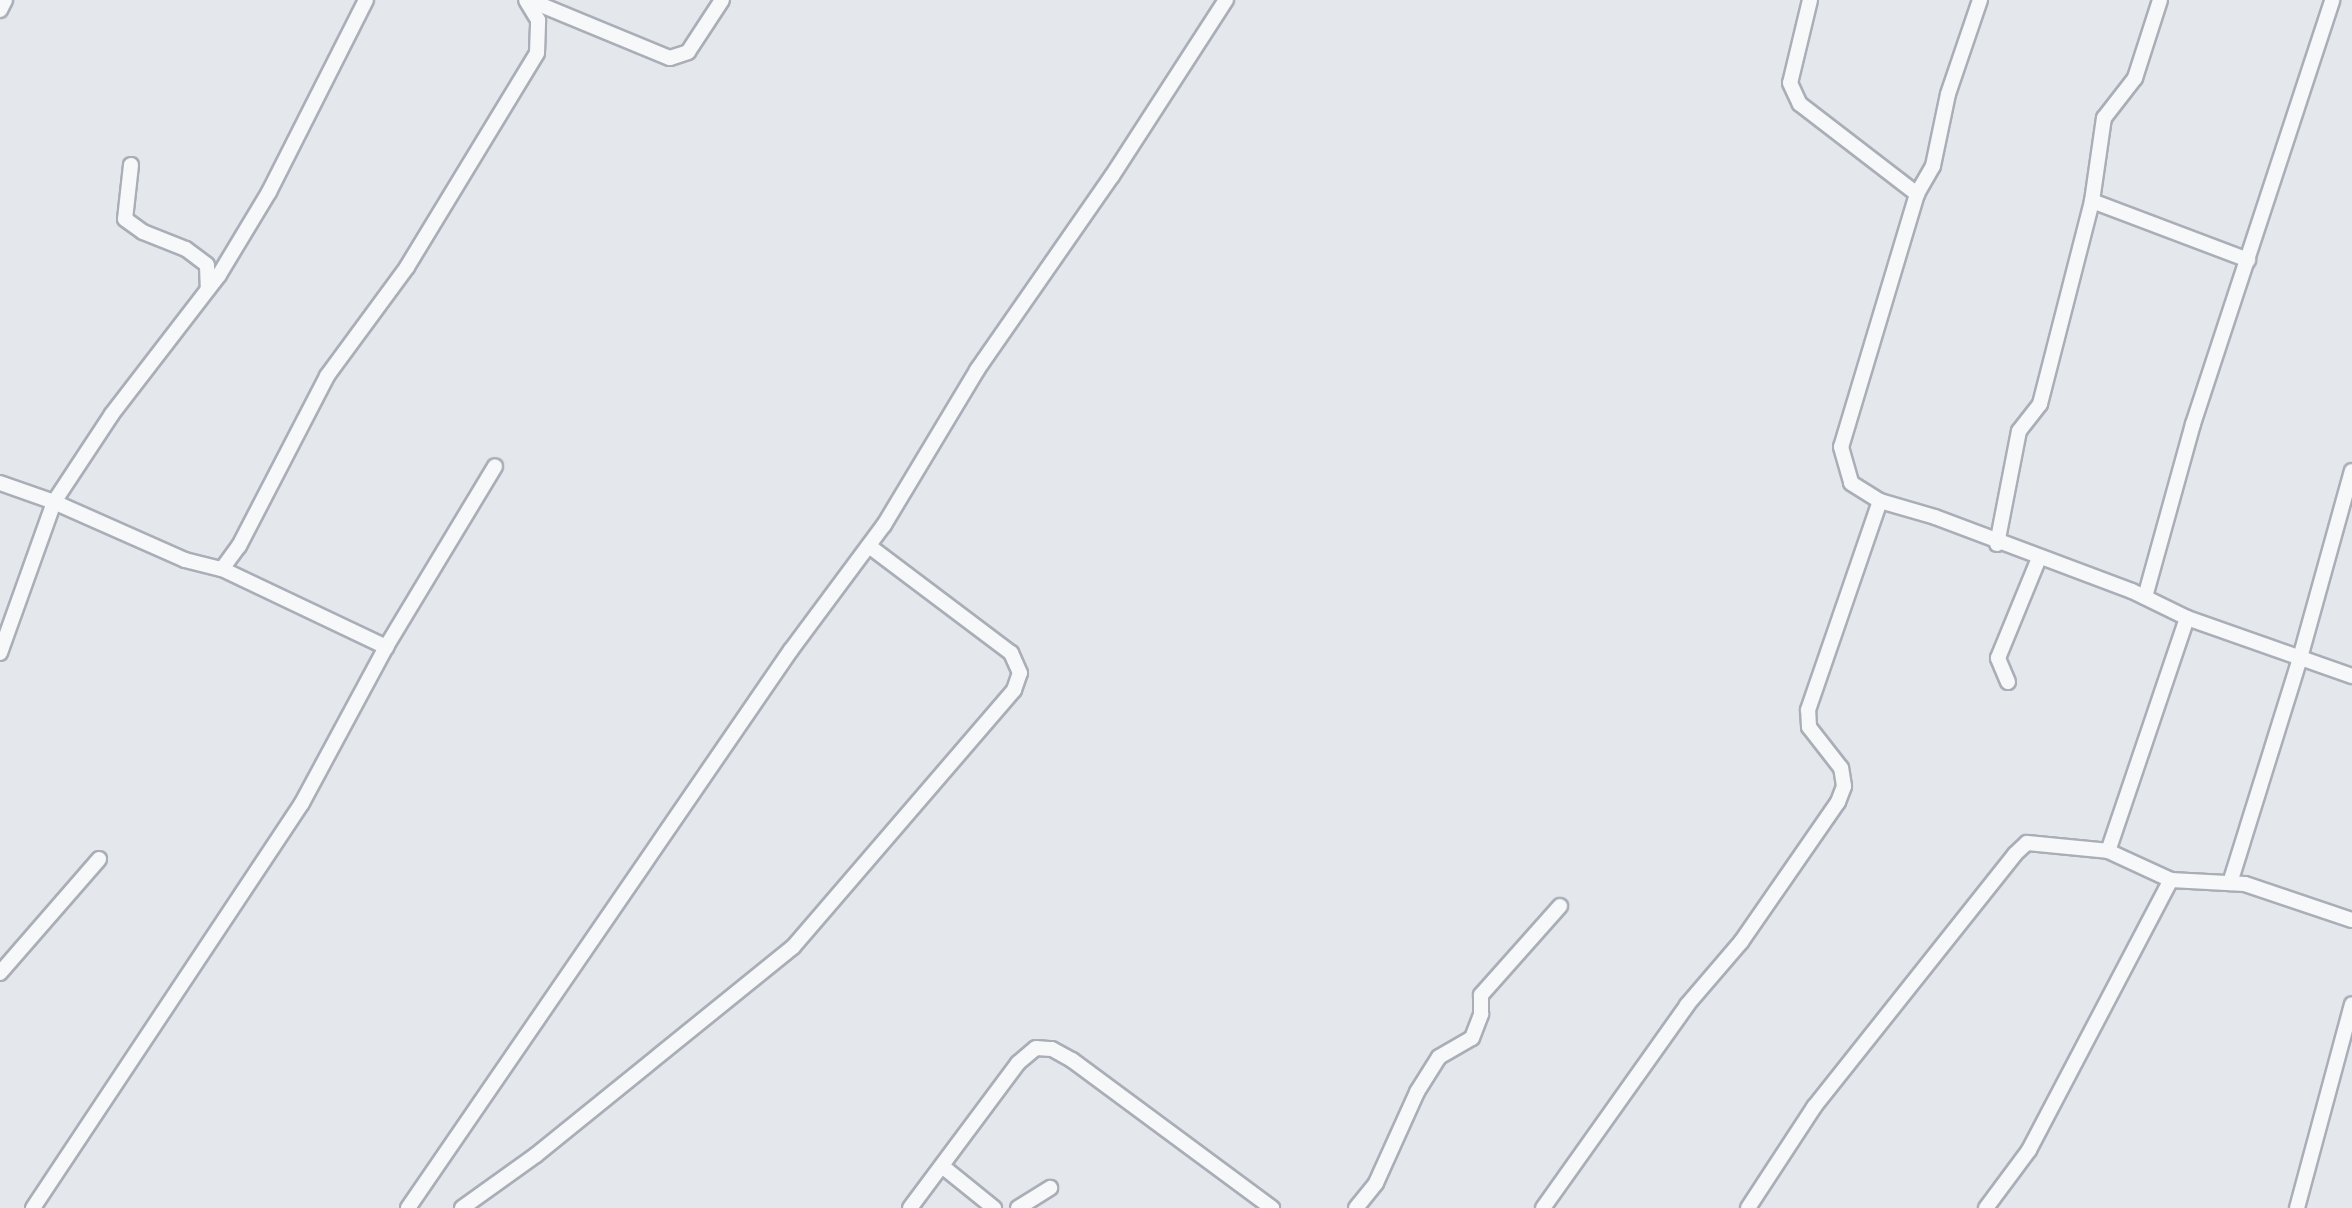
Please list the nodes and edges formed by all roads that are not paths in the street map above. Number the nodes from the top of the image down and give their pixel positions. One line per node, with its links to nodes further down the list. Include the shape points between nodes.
1 (6, 0): 10 (street)
2 (366, 0): 15 (street, via 269,192)
3 (528, 0): 4 (street, via 670,58 688,52); 24 (street, via 538,20 537,53 408,267 327,376)
4 (722, 0)
5 (1226, 0): 22 (street, via 977,370)
6 (1810, 0): 12 (street, via 1790,82 1800,104)
7 (1980, 0): 12 (street, via 1948,94 1933,166)
8 (2160, 0): 13 (street, via 2134,78 2104,118)
9 (2332, 0): 14 (street)
10 (0, 10)
11 (130, 165): 15 (street, via 125,220 206,265)
12 (1917, 194): 19 (street, via 1840,447 1851,483)
13 (2092, 200): 14 (street); 21 (street, via 2040,404 2019,430)
14 (2248, 260): 25 (street)
15 (208, 288): 20 (street)
16 (495, 466): 27 (street)
17 (2352, 471): 29 (street)
18 (0, 483): 20 (street)
19 (1880, 501): 21 (street); 50 (street, via 1808,710 1808,727 1841,768 1838,802)
20 (54, 502): 24 (street); 28 (street)
21 (1997, 544): 23 (street)
22 (869, 546): 43 (street); 44 (street, via 1011,653 1020,673 1014,690 792,948)
23 (2039, 558): 25 (street); 31 (street, via 1998,658)
24 (222, 569): 27 (street)
25 (2145, 598): 26 (street)
26 (2187, 618): 29 (street); 32 (street)
27 (386, 648): 42 (street, via 302,803)
28 (0, 653)
29 (2300, 658): 30 (street); 35 (street)
30 (2352, 676)
31 (2008, 682)
32 (2108, 850): 34 (street); 51 (street, via 2027,844 2015,854 1814,1108)
33 (99, 859): 38 (street)
34 (2171, 880): 35 (street); 52 (street, via 2028,1150)
35 (2230, 883): 37 (street)
36 (1560, 906): 49 (street, via 1481,995 1472,1038 1439,1057 1376,1183)
37 (2352, 920)
38 (0, 972)
39 (2352, 1004): 53 (street)
40 (942, 1166): 45 (street); 46 (street); 48 (street, via 1018,1063 1036,1048 1052,1049)
41 (1050, 1188): 47 (street)
42 (33, 1208)
43 (408, 1208)
44 (462, 1208)
45 (910, 1208)
46 (994, 1208)
47 (1018, 1208)
48 (1272, 1208)
49 (1356, 1208)
50 (1543, 1208)
51 (1748, 1208)
52 (1986, 1208)
53 (2297, 1208)

